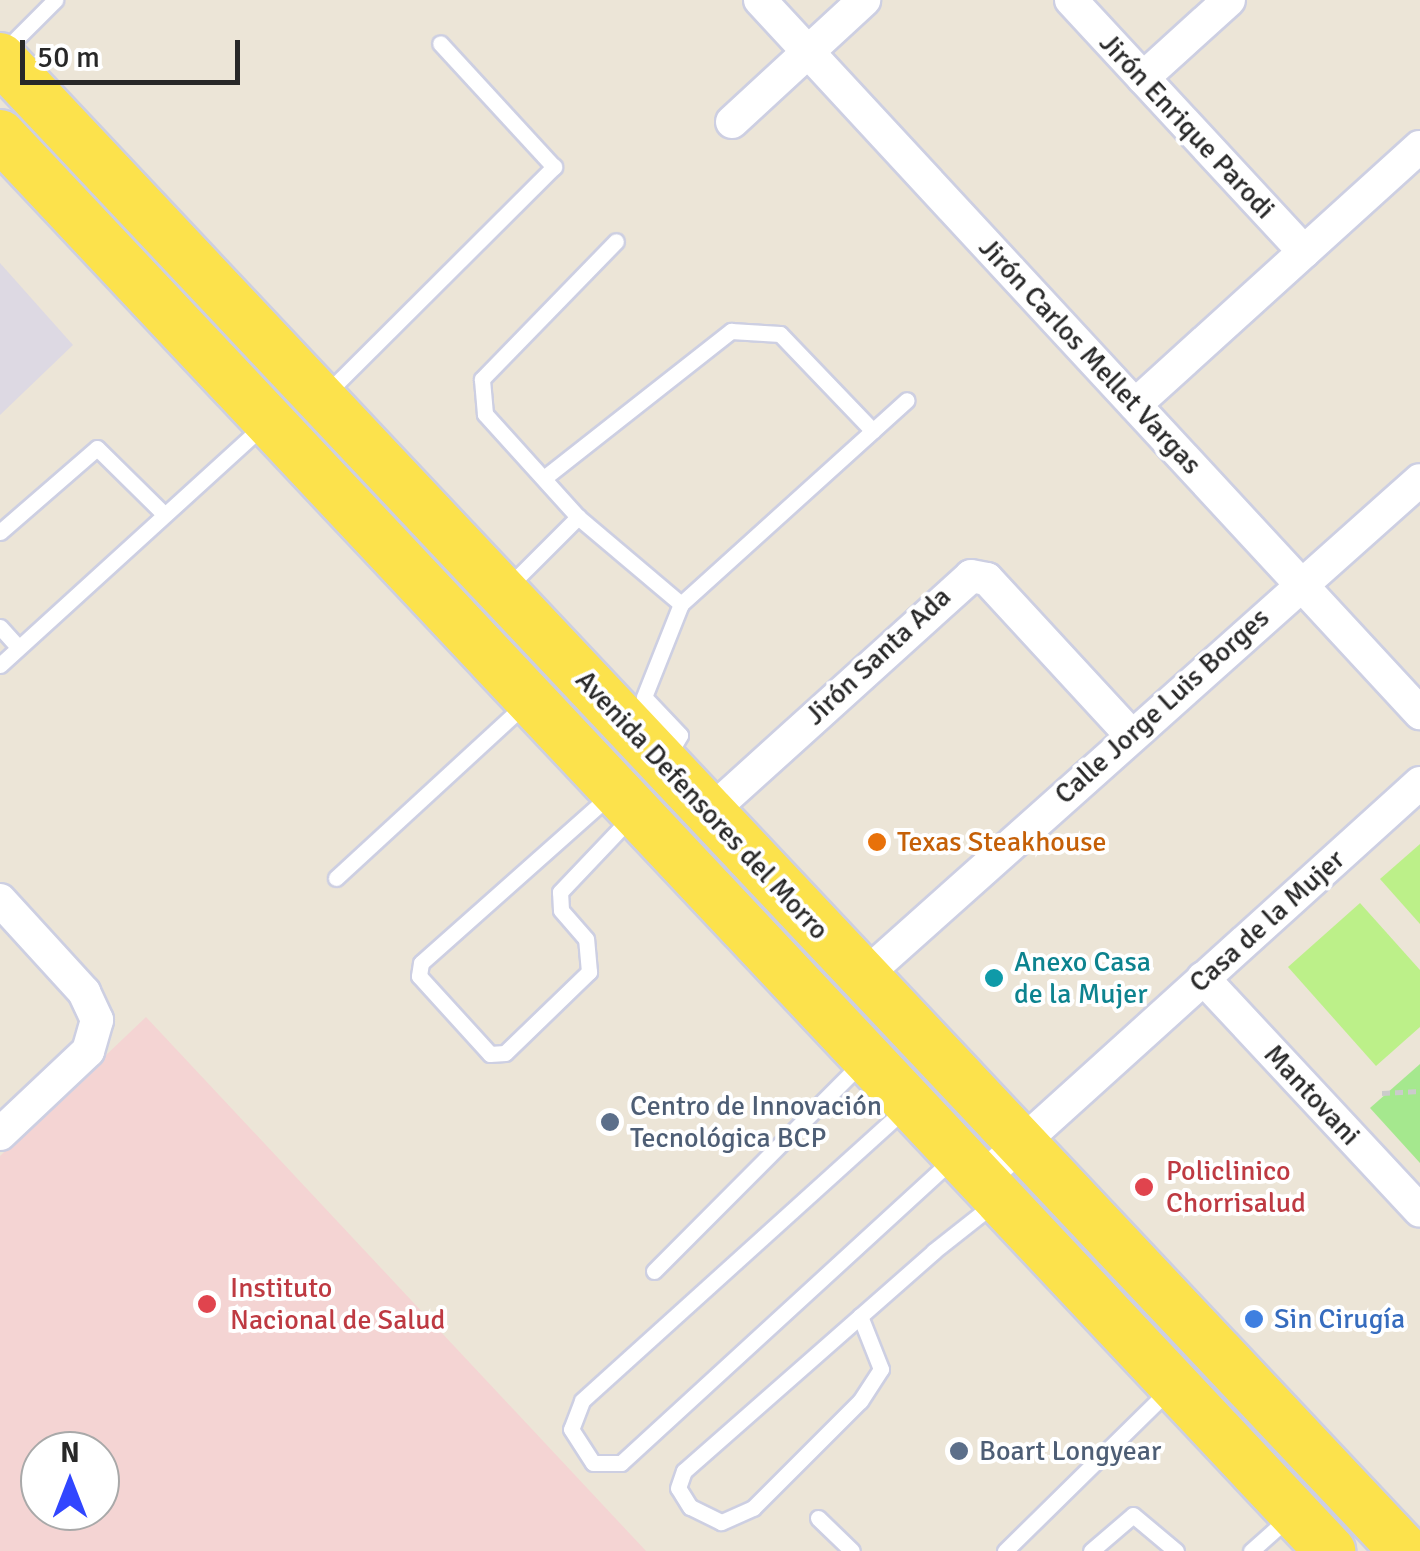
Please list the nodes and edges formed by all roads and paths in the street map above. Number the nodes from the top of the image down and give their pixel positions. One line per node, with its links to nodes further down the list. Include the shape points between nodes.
1 (55, 0): 8 (lane)
2 (760, 0): 7 (street, Jirón Carlos Mellet Vargas)
3 (864, 0): 7 (street)
4 (1071, 0): 9 (street, Jirón Enrique Parodi)
5 (1229, 0): 9 (street)
6 (440, 43): 17 (lane, via 554,167)
7 (807, 51): 10 (street); 19 (street, Jirón Carlos Mellet Vargas)
8 (0, 56): 13 (main road, Avenida Defensores del Morro)
9 (1143, 78): 16 (street, Jirón Enrique Parodi)
10 (732, 122)
11 (0, 135): 15 (main road, Avenida Defensores del Morro)
12 (1420, 148): 16 (street)
13 (144, 209): 15 (main road); 17 (main road, Avenida Defensores del Morro)
14 (616, 241): 22 (lane, via 482,380 485,414)
15 (107, 246): 20 (main road, Avenida Defensores del Morro)
16 (1304, 252): 19 (street)
17 (321, 398): 28 (main road, Avenida Defensores del Morro)
18 (907, 400): 21 (lane)
19 (1135, 405): 27 (street, Jirón Carlos Mellet Vargas)
20 (269, 420): 24 (lane); 33 (main road, Avenida Defensores del Morro)
21 (873, 431): 22 (lane, via 780,334 731,330); 29 (lane)
22 (544, 478): 25 (lane)
23 (1420, 480): 27 (street, Calle Jorge Luis Borges)
24 (164, 514): 26 (lane, via 97,448); 31 (lane)
25 (578, 517): 28 (lane); 29 (lane)
26 (0, 532)
27 (1300, 583): 34 (street, Jirón Carlos Mellet Vargas); 35 (street, Calle Jorge Luis Borges)
28 (502, 592): 36 (main road, Avenida Defensores del Morro)
29 (681, 604): 36 (lane, via 644,696 680,735)
30 (0, 627): 31 (lane)
31 (18, 647): 32 (lane)
32 (0, 664)
33 (530, 700): 38 (main road, Avenida Defensores del Morro); 40 (lane)
34 (1420, 712)
35 (1130, 734): 39 (street, Jirón Santa Ada, via 986,579 971,576); 42 (street, Calle Jorge Luis Borges)
36 (662, 762): 39 (main road, Avenida Defensores del Morro)
37 (1420, 784): 43 (street, Casa de la Mujer)
38 (626, 801): 38 (lane, via 560,892 561,910 586,940 589,972 505,1053 490,1054 419,976 421,963); 44 (main road, Avenida Defensores del Morro)
39 (709, 813): 42 (main road, Avenida Defensores del Morro)
40 (336, 878)
41 (0, 900): 48 (street, via 97,1020 88,1051)
42 (862, 976): 49 (main road, Avenida Defensores del Morro)
43 (1204, 978): 49 (street, Casa de la Mujer); 51 (street, Mantovani)
44 (866, 1058): 47 (main road, Avenida Defensores del Morro); 52 (lane)
45 (1420, 1091): 46 (path)
46 (1382, 1093)
47 (909, 1104): 50 (main road, Avenida Defensores del Morro); 50 (lane, via 582,1401 571,1430 593,1463 621,1463)
48 (0, 1134)
49 (1020, 1144): 50 (street, Casa de la Mujer); 63 (main road, Avenida Defensores del Morro)
50 (979, 1178): 53 (lane); 54 (main road, Avenida Defensores del Morro)
51 (1420, 1211)
52 (654, 1271)
53 (860, 1316): 53 (lane, via 684,1470 678,1488 690,1507 721,1522 754,1508 860,1401 881,1370)
54 (1174, 1385): 55 (main road, Avenida Defensores del Morro); 58 (lane)
55 (1294, 1512): 61 (lane); 62 (main road, Avenida Defensores del Morro)
56 (818, 1518): 57 (lane)
57 (852, 1551)
58 (1005, 1551)
59 (1091, 1551): 60 (lane, via 1133,1514)
60 (1176, 1551)
61 (1252, 1551)
62 (1330, 1551)
63 (1404, 1551)

